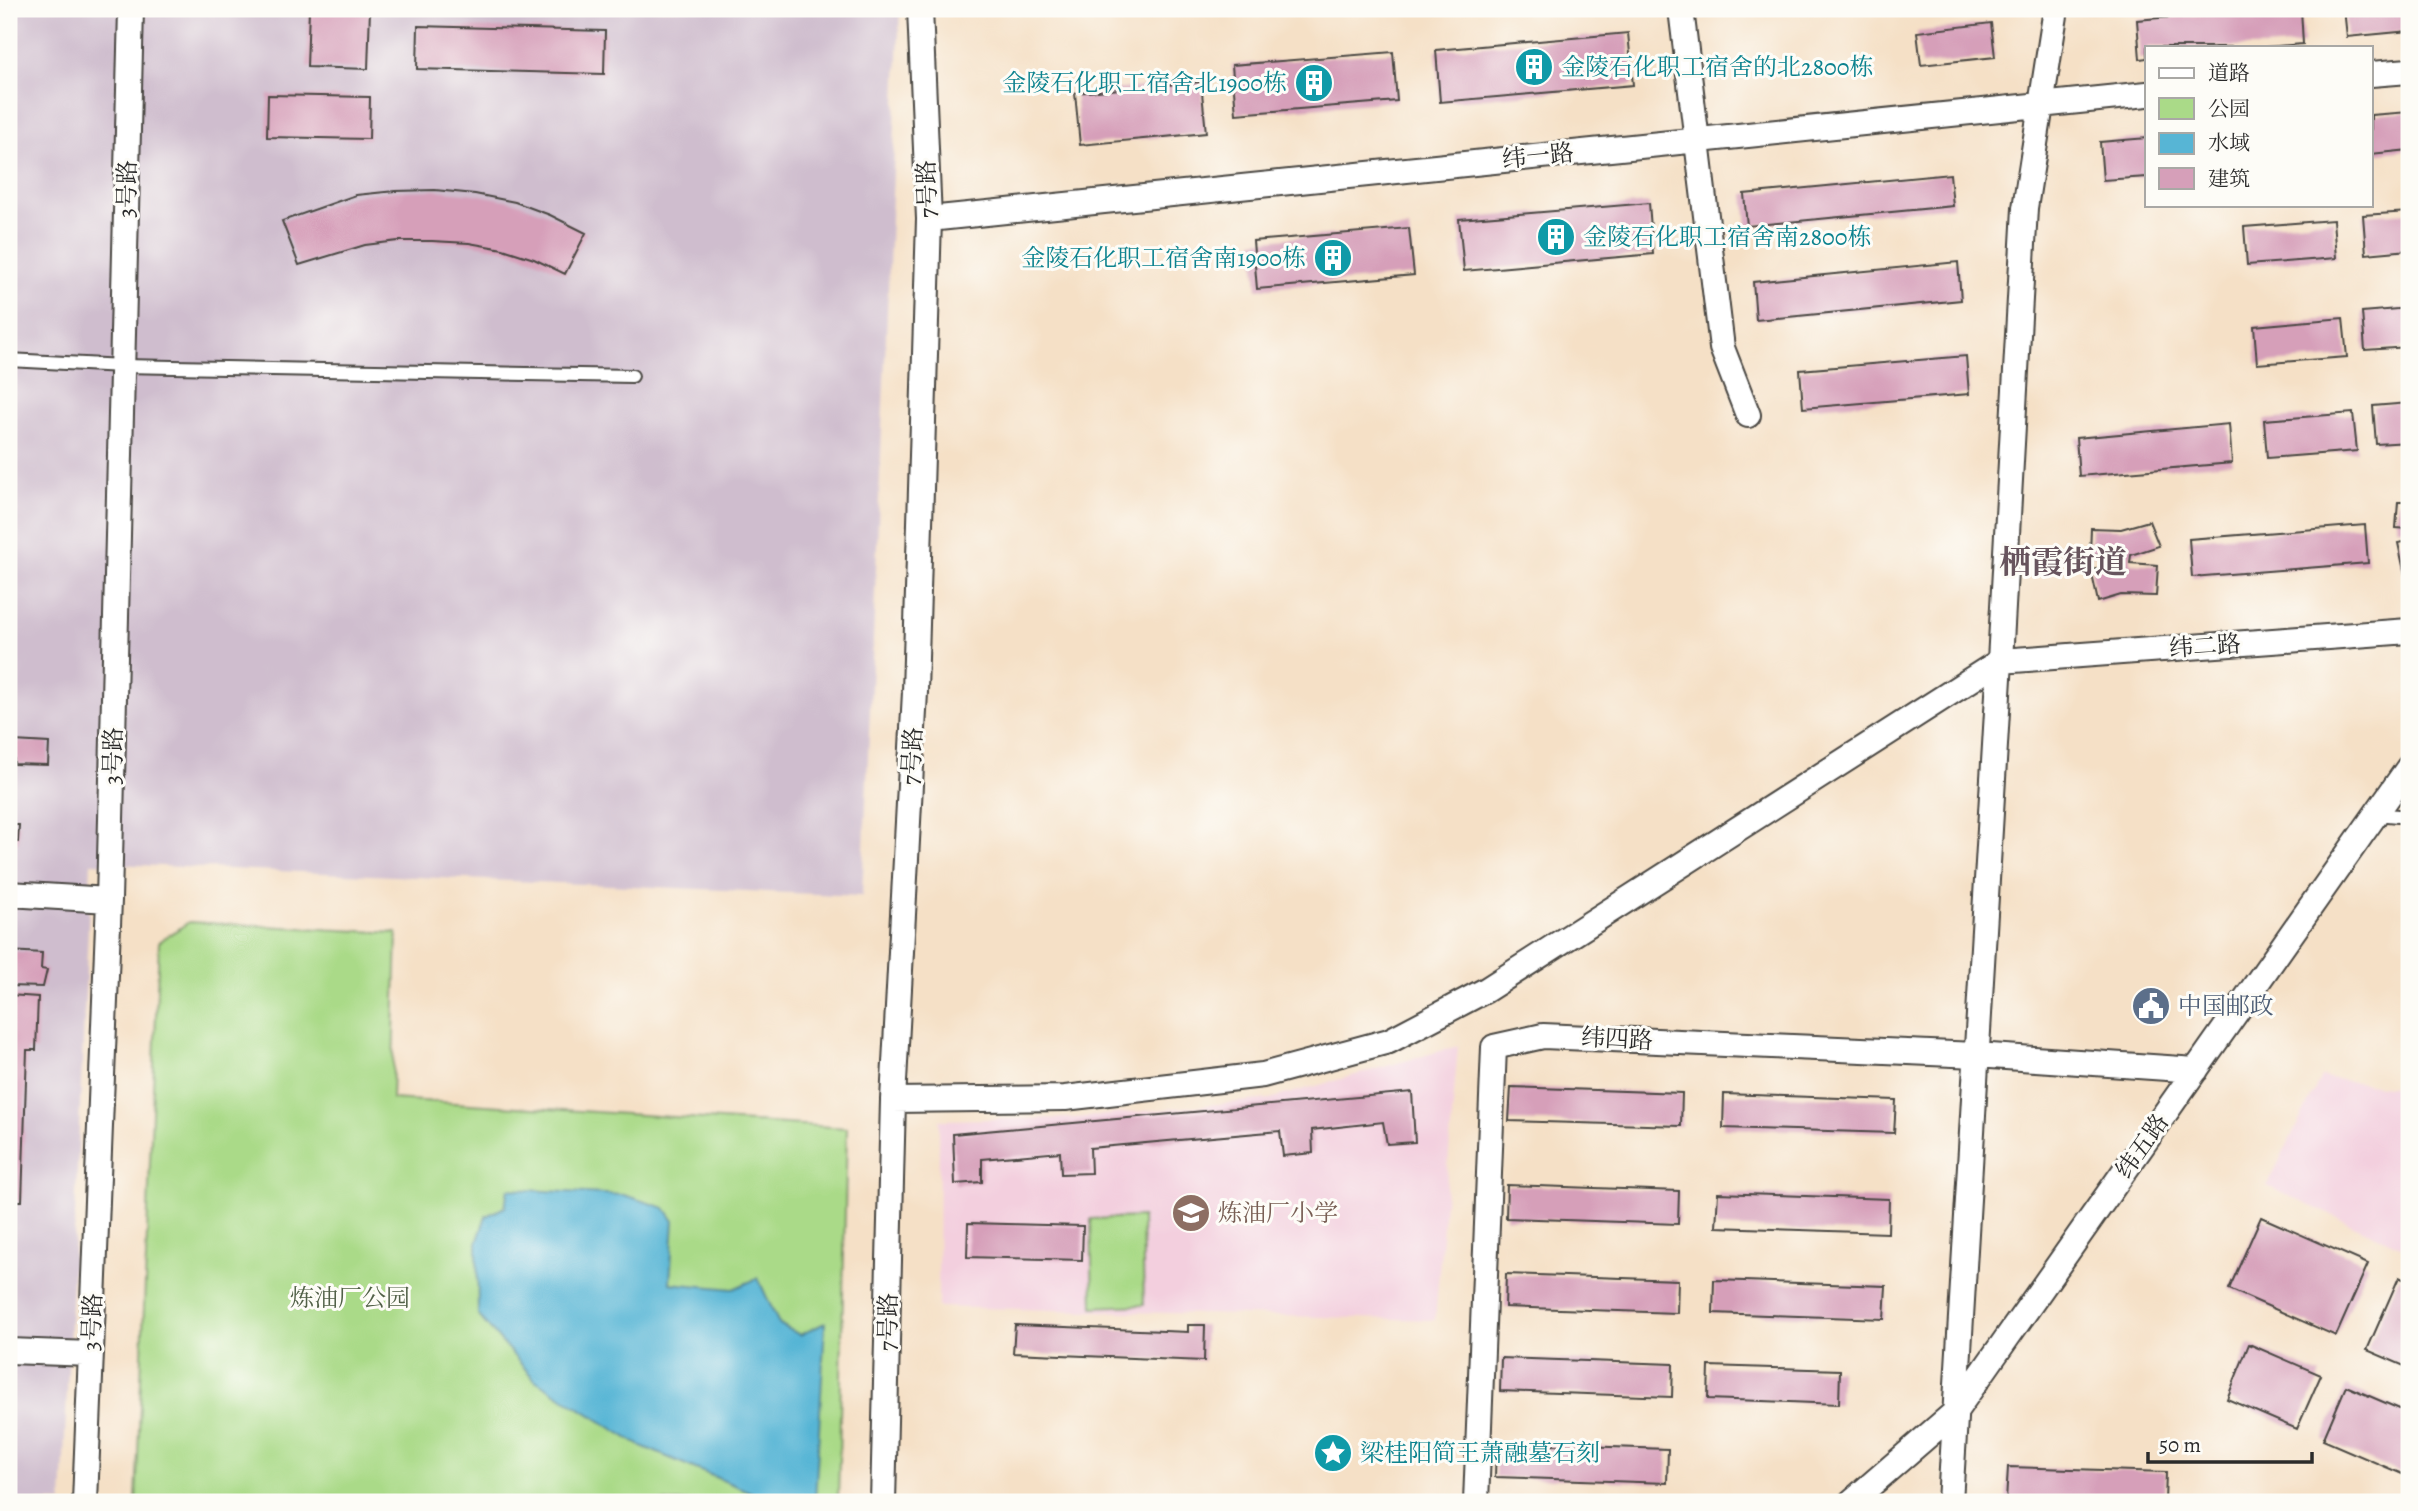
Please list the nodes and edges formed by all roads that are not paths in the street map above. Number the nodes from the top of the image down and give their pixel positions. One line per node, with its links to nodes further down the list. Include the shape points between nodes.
1 (131, 9): 12 (street, 3号路)
2 (920, 9): 10 (street, 7号路)
3 (1681, 9): 9 (street)
4 (2056, 9): 8 (street)
5 (2409, 71): 6 (street)
6 (2372, 74)
7 (2145, 94): 8 (street, 纬一路)
8 (2041, 103): 9 (street, 纬一路); 16 (street, via 2025,208)
9 (1698, 139): 10 (street, 纬一路); 14 (street, via 1722,348)
10 (929, 219): 24 (street, 7号路, via 915,691)
11 (9, 360): 12 (lane)
12 (122, 366): 13 (lane); 21 (street, 3号路)
13 (632, 376)
14 (1748, 415)
15 (2409, 631): 16 (street, 纬二路)
16 (2000, 661): 22 (street); 24 (street, via 1486,990 1389,1041 1263,1075 1065,1098)
17 (2409, 767): 18 (street, 纬五路)
18 (2376, 814): 19 (lane); 23 (street, 纬五路)
19 (2409, 817)
20 (9, 894): 21 (street)
21 (109, 900): 26 (street, 3号路)
22 (1976, 1055): 23 (street, 纬四路); 27 (street); 30 (street, 纬四路, via 1543,1036 1494,1047)
23 (2196, 1070): 27 (street, 纬五路)
24 (893, 1100): 29 (street, 7号路)
25 (9, 1351): 26 (street)
26 (90, 1354): 28 (street, 3号路)
27 (1954, 1413): 31 (street, 纬五路); 32 (street)
28 (85, 1502)
29 (883, 1502)
30 (1476, 1502)
31 (1851, 1502)
32 (1950, 1502)

